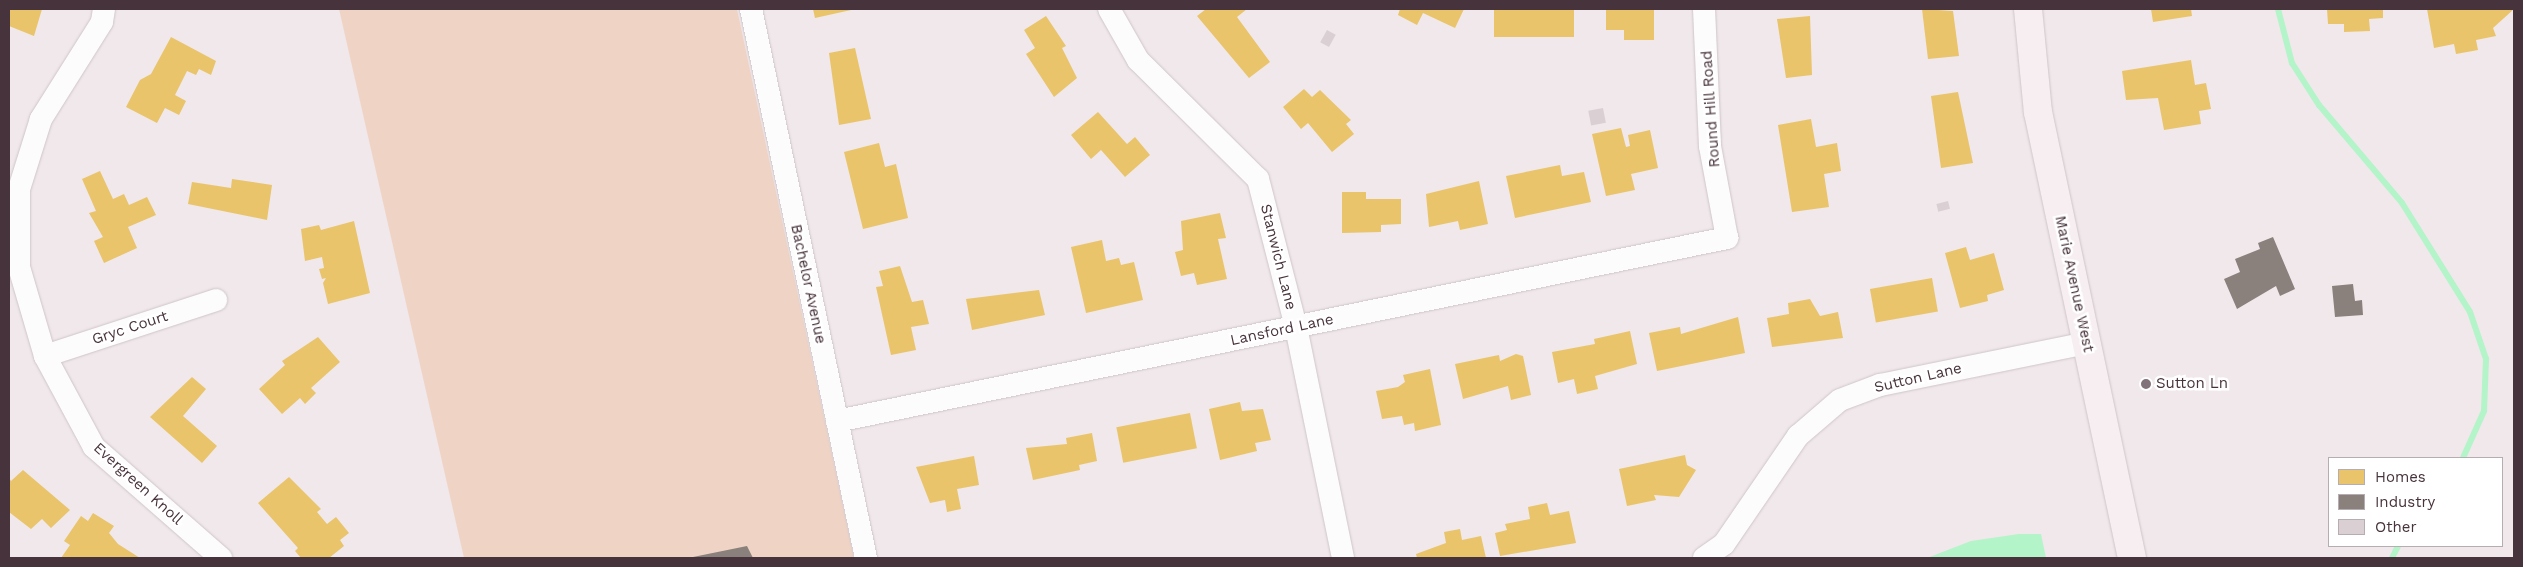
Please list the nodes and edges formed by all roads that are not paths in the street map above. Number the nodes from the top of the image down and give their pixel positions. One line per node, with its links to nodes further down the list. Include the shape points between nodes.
1 (104, 9): 10 (street, Evergreen Knoll, via 102,22 41,119 19,189 19,267)
2 (751, 9): 11 (street, Bachelor Avenue)
3 (1109, 9): 8 (street, Stanwich Lane, via 1138,60 1258,179)
4 (1704, 9): 6 (street, Round Hill Road, via 1710,146)
5 (2028, 9): 9 (street, Marie Avenue West, via 2038,112)
6 (1727, 238): 8 (street, Lansford Lane)
7 (216, 300): 10 (street, Gryc Court)
8 (1296, 327): 11 (street, Lansford Lane); 14 (street, Stanwich Lane)
9 (2086, 342): 15 (street, Sutton Lane, via 1880,385 1840,400 1798,436 1724,544); 16 (street, Marie Avenue West)
10 (44, 356): 12 (street, Evergreen Knoll, via 94,447)
11 (837, 421): 13 (street, Bachelor Avenue)
12 (221, 558)
13 (866, 558)
14 (1343, 558)
15 (1704, 558)
16 (2132, 558)

